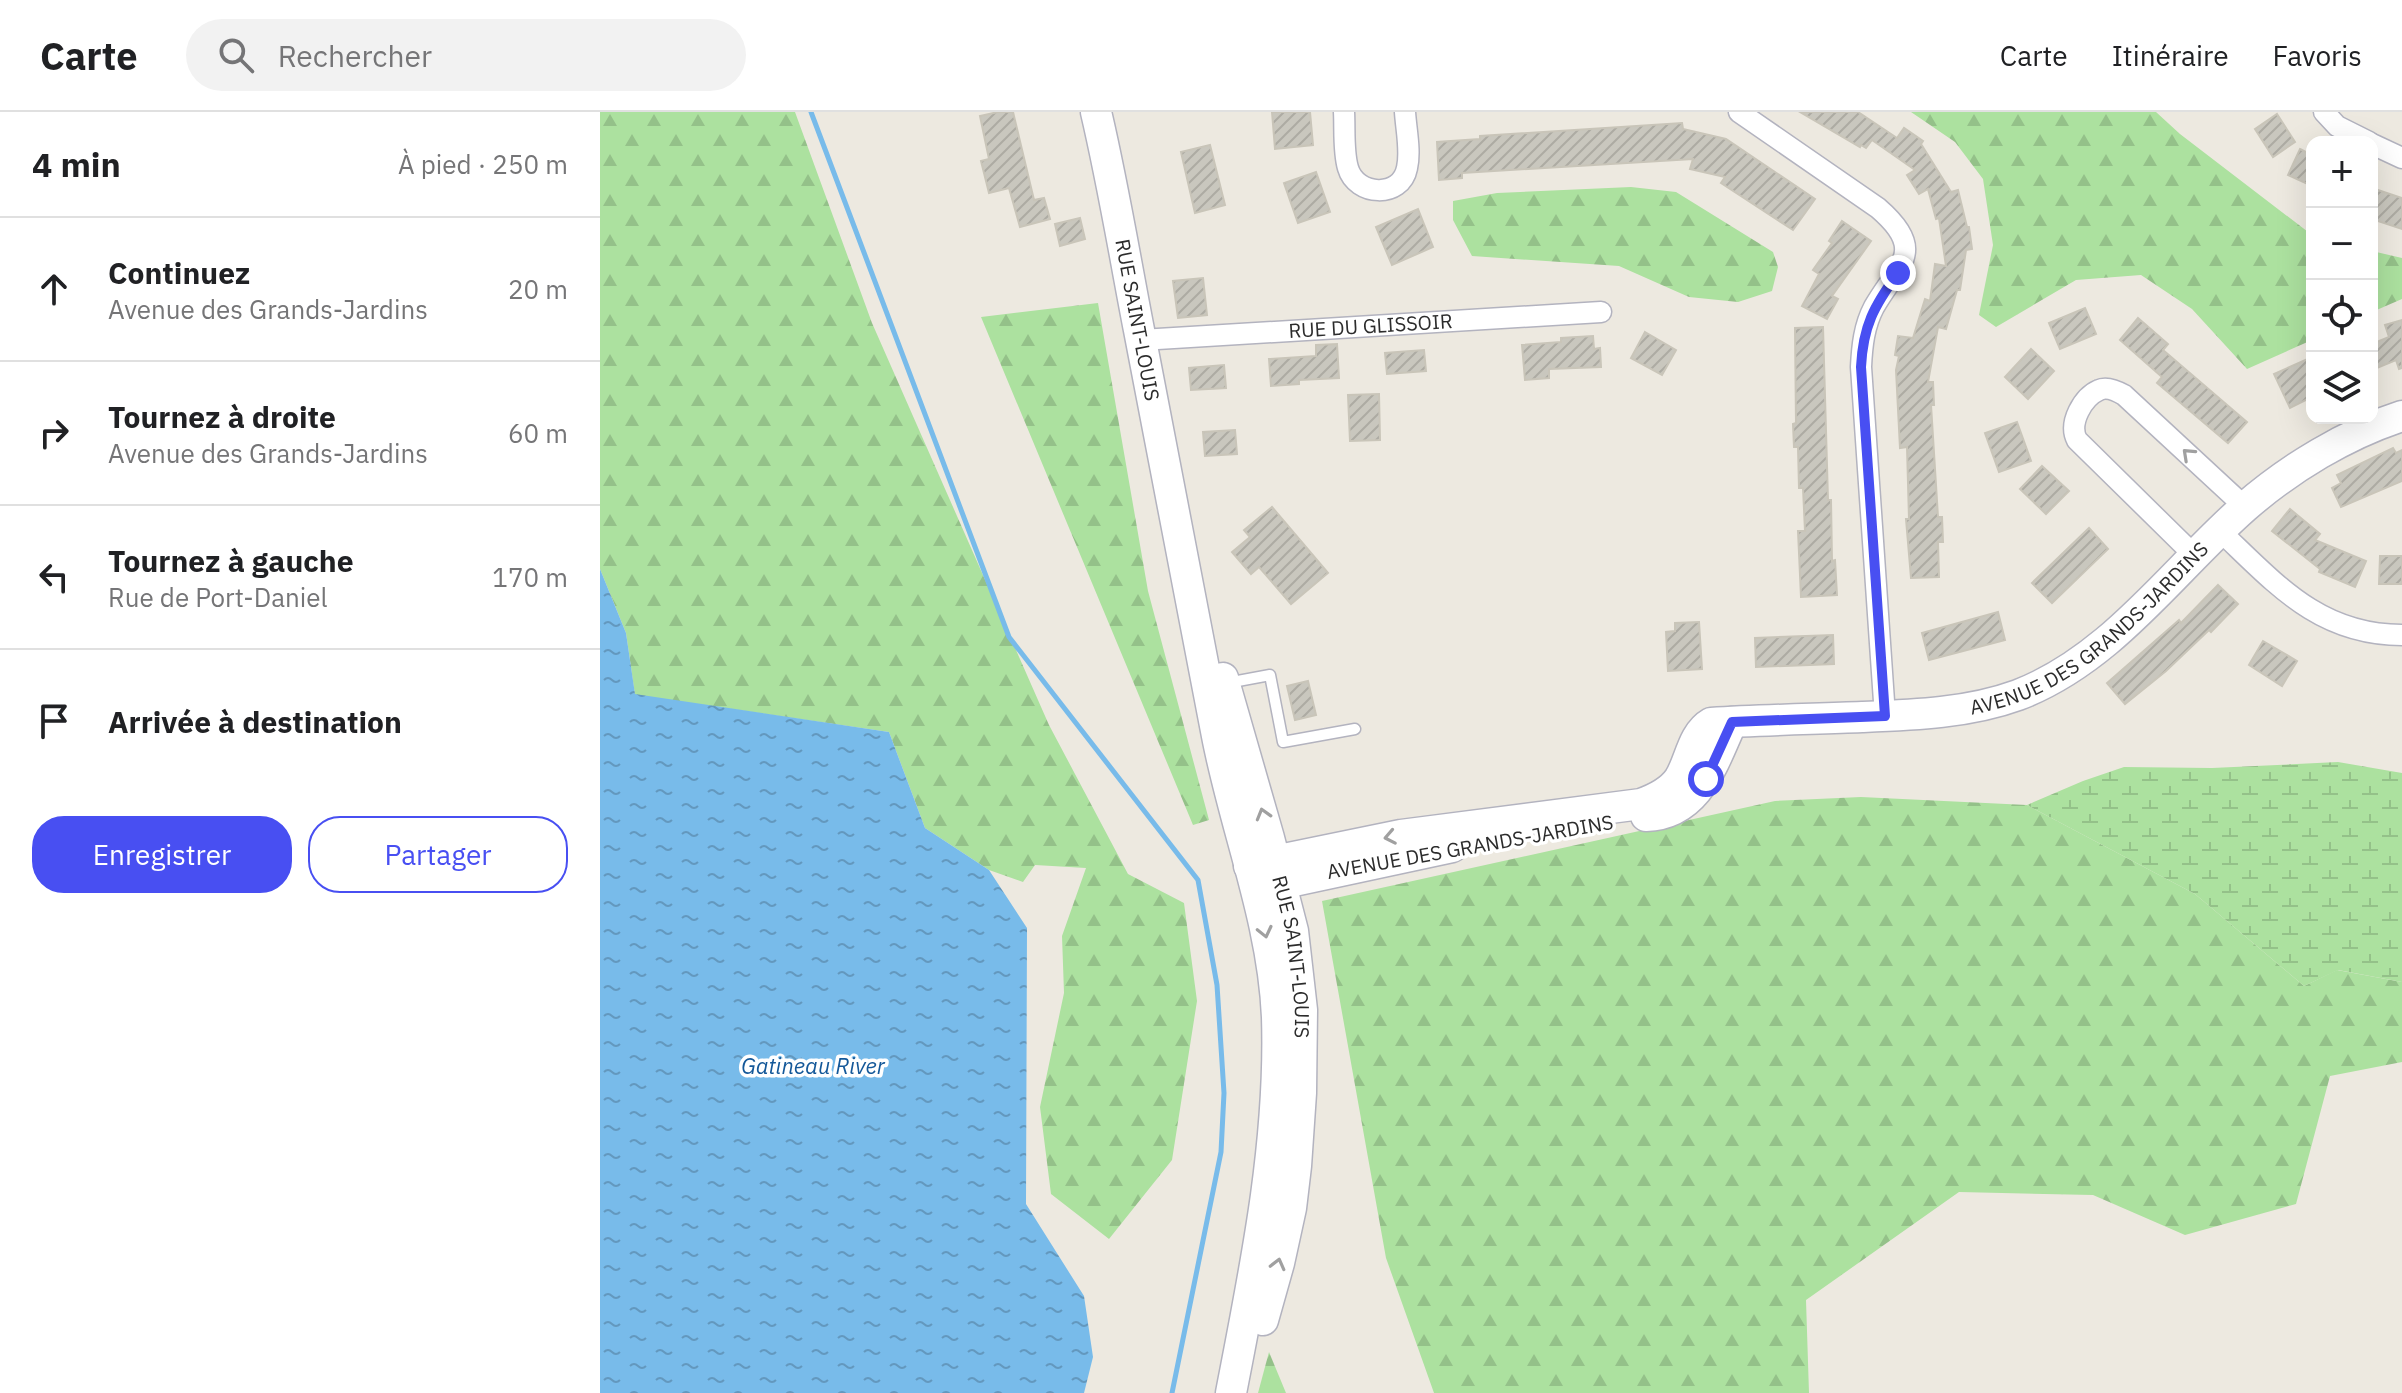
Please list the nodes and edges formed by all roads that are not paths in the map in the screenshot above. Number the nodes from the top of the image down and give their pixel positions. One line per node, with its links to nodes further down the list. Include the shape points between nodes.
1 (1096, 112): 10 (main road, RUE SAINT-LOUIS)
2 (1344, 112): 3 (street, via 1354,181 1380,191 1403,178 1408,167)
3 (1405, 112)
4 (1739, 112): 18 (street, via 1893,220 1904,246 1898,273 1867,323 1861,367)
5 (2324, 112): 6 (street)
6 (2356, 136)
7 (2378, 147): 8 (street)
8 (2402, 158)
9 (1601, 312): 10 (street, RUE DU GLISSOIR)
10 (1141, 340): 13 (main road, RUE SAINT-LOUIS)
11 (2402, 416): 12 (main road, AVENUE DES GRANDS-JARDINS, via 2333,446)
12 (2245, 507): 14 (main road, AVENUE DES GRANDS-JARDINS); 15 (street, one-way to 15, via 2124,395 2109,389 2095,392 2074,418 2077,440)
13 (1178, 527): 17 (main road, RUE SAINT-LOUIS); 20 (main road, RUE SAINT-LOUIS, via 1217,741)
14 (2220, 531): 15 (main road, AVENUE DES GRANDS-JARDINS); 16 (street, via 2286,594 2321,617 2355,629)
15 (2195, 556): 18 (main road, AVENUE DES GRANDS-JARDINS, via 2089,655 2037,686 1985,704)
16 (2402, 635)
17 (1225, 683): 19 (lane, via 1270,675 1283,742); 20 (main road, RUE SAINT-LOUIS, one-way to 17)
18 (1885, 716): 20 (main road, AVENUE DES GRANDS-JARDINS, via 1732,722 1700,788 1667,813)
19 (1355, 729)
20 (1265, 875): 21 (main road, RUE SAINT-LOUIS, one-way to 21, via 1277,1020 1274,1123 1261,1233); 22 (main road, RUE SAINT-LOUIS, one-way to 20, via 1291,1208 1300,1129 1302,1010 1293,931)
21 (1231, 1393)
22 (1243, 1393)

